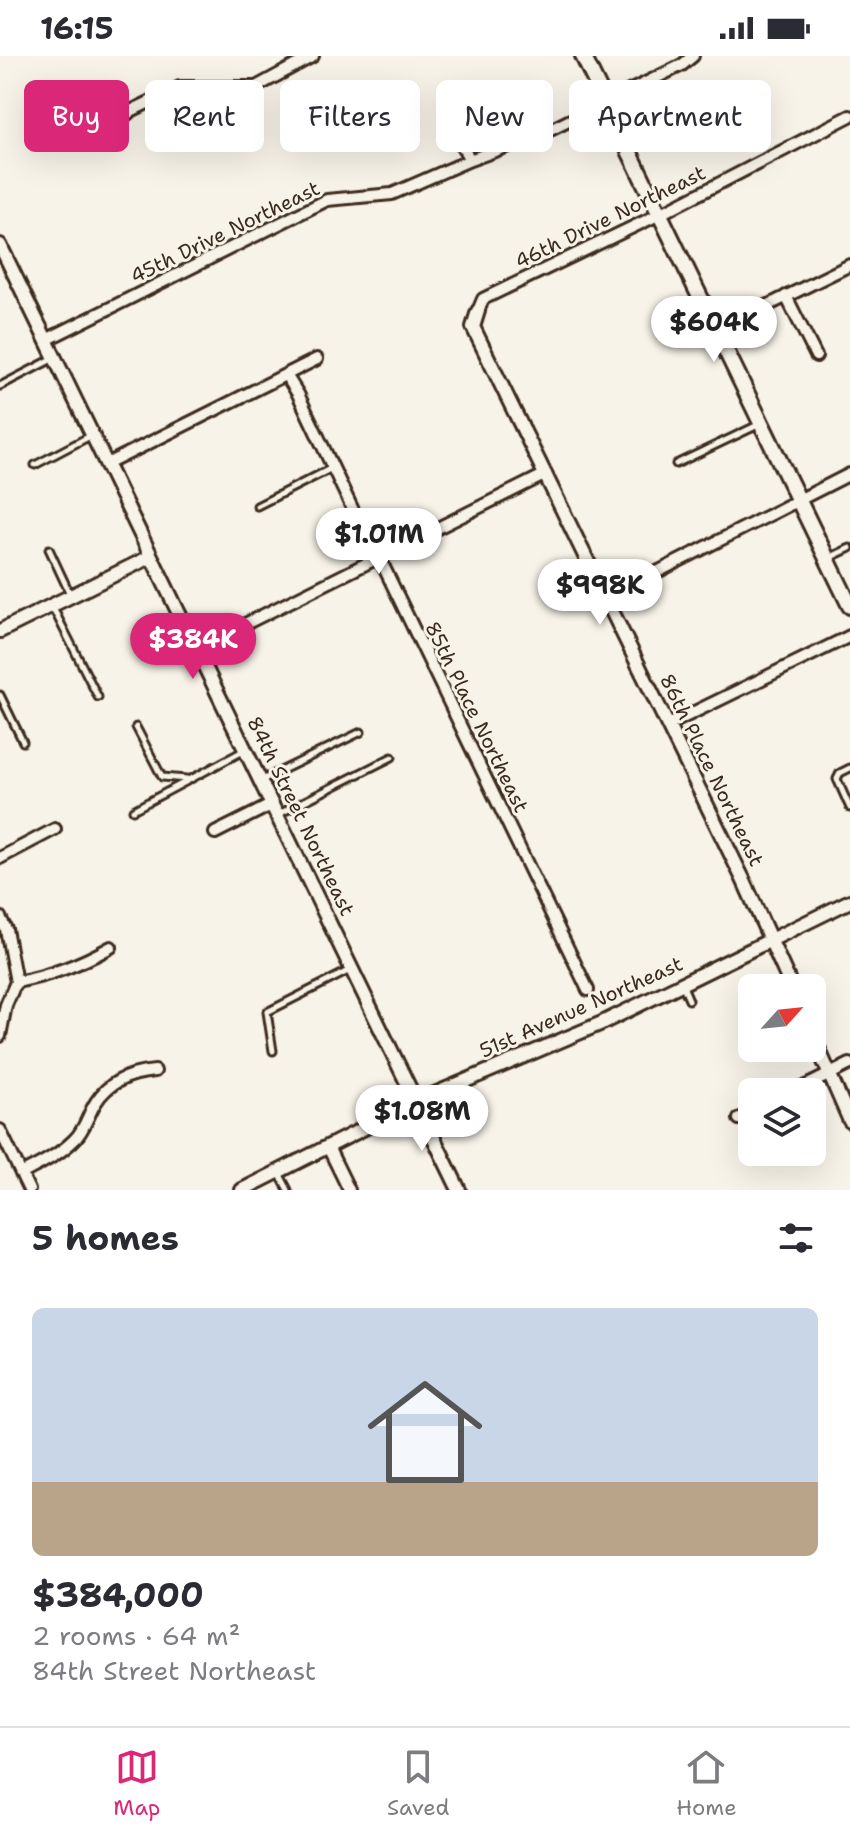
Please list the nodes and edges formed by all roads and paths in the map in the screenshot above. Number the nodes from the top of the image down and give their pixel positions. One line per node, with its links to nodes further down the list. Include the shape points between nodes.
1 (313, 56): 6 (street, via 256,87 180,87)
2 (583, 56): 4 (main road)
3 (693, 56): 5 (street, 45th Drive Northeast)
4 (595, 80)
5 (652, 80)
6 (129, 113)
7 (850, 116): 12 (street, 46th Drive Northeast)
8 (569, 121): 11 (street, 45th Drive Northeast)
9 (466, 152): 11 (street)
10 (630, 152): 12 (main road)
11 (470, 160): 19 (street, 45th Drive Northeast, via 392,194 327,200)
12 (660, 214): 17 (street, 46th Drive Northeast, via 483,299); 18 (main road)
13 (0, 245): 14 (street, 84th Street Northeast)
14 (3, 259): 19 (street, 84th Street Northeast)
15 (850, 265): 16 (street)
16 (786, 296): 18 (street); 20 (street)
17 (478, 311): 31 (street, 86th Place Northeast, via 473,327)
18 (718, 330): 25 (main road)
19 (46, 340): 21 (street, 84th Street Northeast)
20 (816, 356)
21 (55, 358): 24 (lane); 26 (street, 84th Street Northeast)
22 (317, 359): 23 (street)
23 (286, 375): 27 (street); 30 (street, 85th Place Northeast)
24 (0, 386)
25 (763, 423): 28 (lane); 33 (main road)
26 (92, 435): 27 (street, 84th Street Northeast); 29 (lane)
27 (107, 464): 37 (street, 84th Street Northeast)
28 (676, 464)
29 (35, 465)
30 (333, 468): 34 (lane); 38 (street, 85th Place Northeast)
31 (546, 474): 38 (street); 41 (street, 86th Place Northeast)
32 (850, 474): 33 (street)
33 (799, 498): 39 (main road); 41 (street)
34 (257, 506)
35 (850, 548): 39 (lane)
36 (49, 549): 40 (lane)
37 (150, 557): 40 (street); 46 (street, 84th Street Northeast)
38 (379, 557): 46 (street); 72 (street, 85th Place Northeast)
39 (828, 559): 43 (main road)
40 (71, 595): 42 (street)
41 (606, 598): 49 (street, 86th Place Northeast)
42 (51, 605): 44 (street); 48 (lane)
43 (850, 606)
44 (0, 631)
45 (850, 636): 49 (street)
46 (197, 648): 53 (street, 84th Street Northeast)
47 (0, 695): 52 (lane)
48 (98, 697)
49 (668, 725): 66 (street, 86th Place Northeast)
50 (136, 727): 56 (lane, via 162,777)
51 (361, 732): 57 (lane)
52 (23, 742)
53 (246, 750): 56 (lane); 57 (street, 84th Street Northeast)
54 (392, 757): 59 (lane)
55 (850, 768): 58 (lane, via 837,779)
56 (192, 778): 60 (lane)
57 (262, 781): 59 (street, 84th Street Northeast)
58 (850, 808)
59 (275, 809): 62 (street); 68 (street, 84th Street Northeast)
60 (133, 810)
61 (55, 829): 63 (street)
62 (215, 833)
63 (0, 858)
64 (850, 901): 66 (street, 51st Avenue Northeast)
65 (0, 917): 70 (street)
66 (771, 940): 69 (street, 86th Place Northeast); 71 (street, 51st Avenue Northeast)
67 (111, 947): 70 (street, via 42,977)
68 (353, 968): 76 (lane, via 267,1012); 82 (street, 84th Street Northeast)
69 (786, 974)
70 (16, 982): 74 (street)
71 (682, 984): 73 (lane); 82 (street, 51st Avenue Northeast)
72 (588, 990)
73 (689, 1000)
74 (3, 1005): 75 (street)
75 (0, 1036)
76 (273, 1051)
77 (824, 1062): 80 (street)
78 (850, 1064): 80 (street)
79 (155, 1071): 87 (street, via 134,1073 109,1087 77,1138 55,1157)
80 (829, 1074): 81 (street); 83 (street)
81 (821, 1078)
82 (418, 1101): 85 (street, 51st Avenue Northeast); 92 (street, 84th Street Northeast)
83 (850, 1121)
84 (0, 1130): 87 (street)
85 (328, 1147): 86 (street, 51st Avenue Northeast); 91 (street)
86 (279, 1172): 89 (street, 51st Avenue Northeast); 90 (lane)
87 (21, 1174): 88 (street)
88 (29, 1190)
89 (242, 1190)
90 (288, 1190)
91 (349, 1190)
92 (459, 1190)

